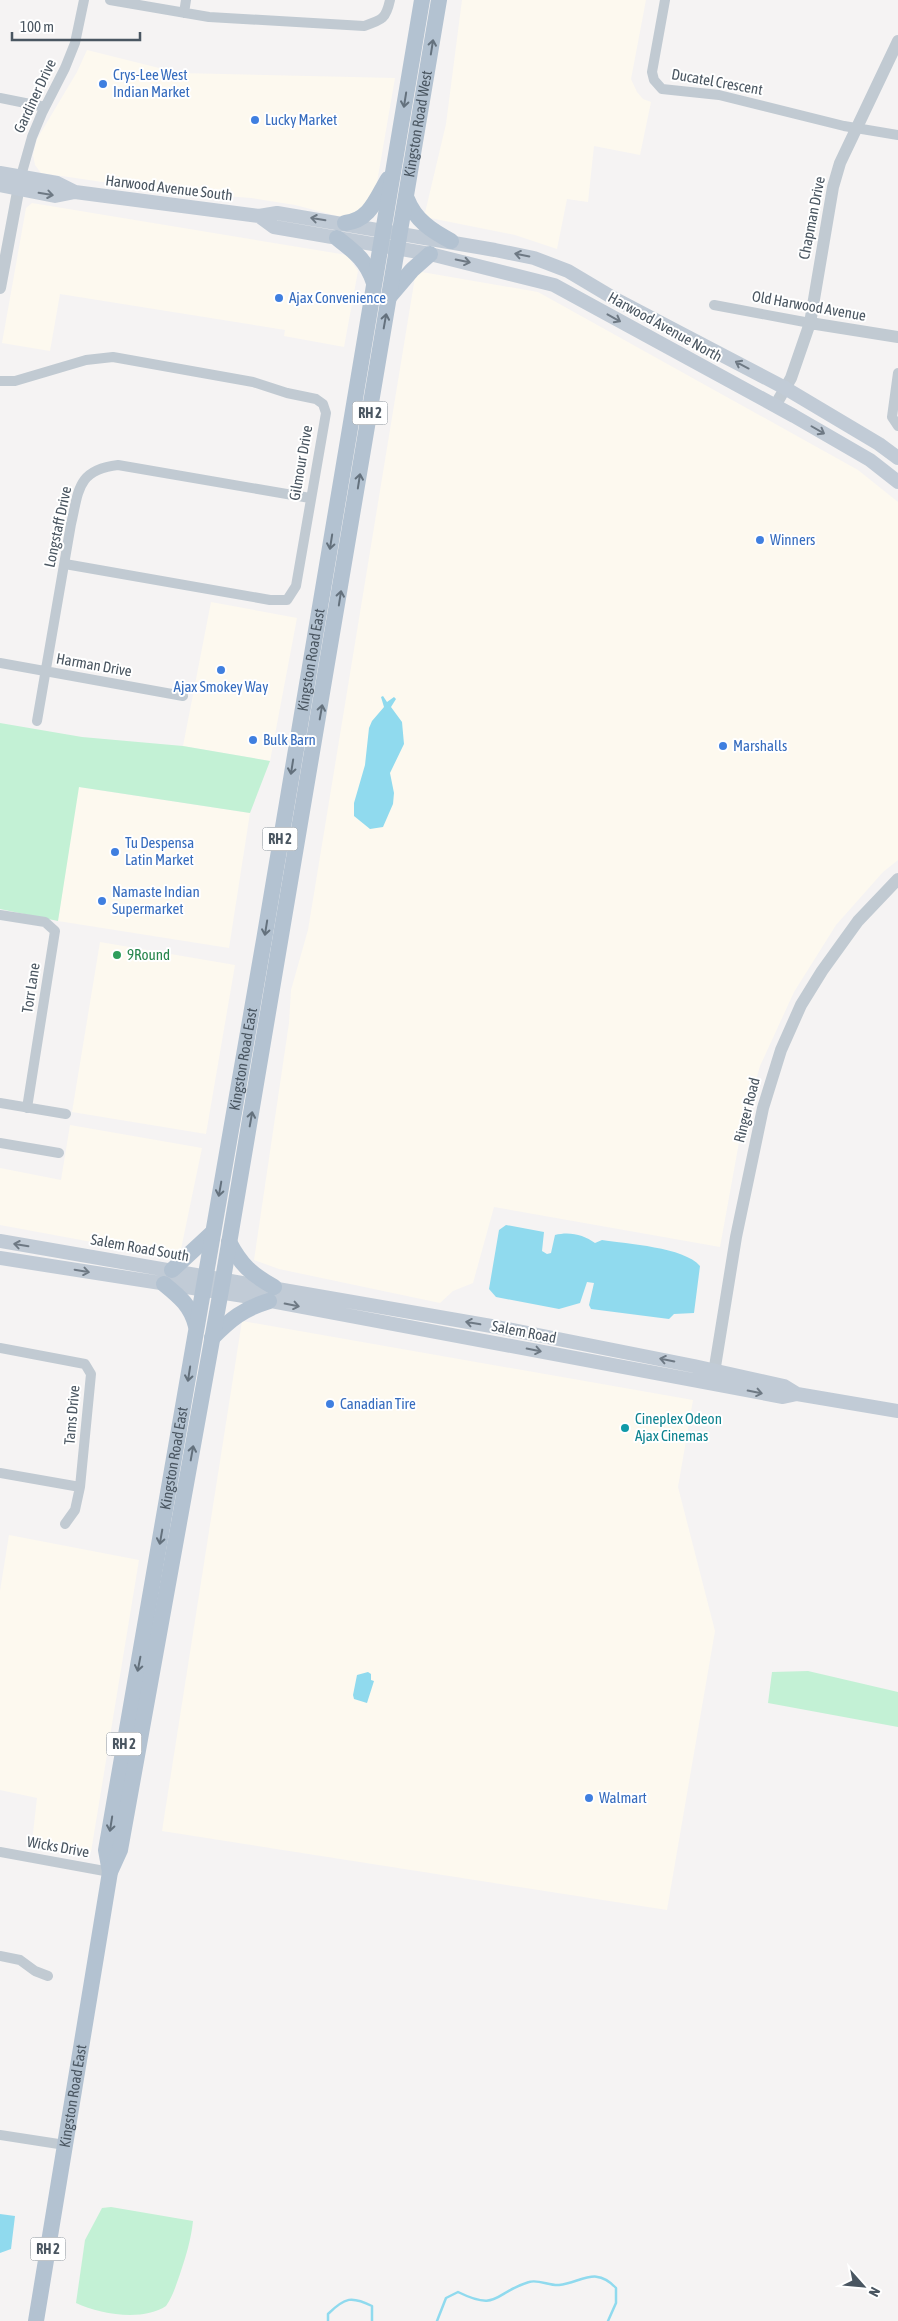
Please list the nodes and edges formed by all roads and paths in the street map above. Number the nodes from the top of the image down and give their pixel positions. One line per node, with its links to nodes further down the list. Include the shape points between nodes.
1 (84, 0): 11 (street, Gardiner Drive, via 75,43)
2 (110, 0): 8 (street)
3 (186, 0): 8 (street)
4 (390, 0): 8 (street, via 387,14 364,26)
5 (422, 0): 14 (main road, Kingston Road West / RH 2, one-way to 14)
6 (440, 0): 18 (main road, Kingston Road West / RH 2, one-way to 6)
7 (665, 0): 12 (street, Ducatel Crescent, via 652,72 654,80 662,88 719,95)
8 (184, 13)
9 (898, 41): 12 (street, Chapman Drive)
10 (0, 98): 11 (street)
11 (45, 107): 16 (street, Gardiner Drive, via 32,137)
12 (856, 127): 13 (street); 30 (street, Chapman Drive, via 833,187)
13 (898, 135)
14 (393, 170): 20 (main road, via 369,212 356,222); 22 (main road, Kingston Road West / RH 2)
15 (0, 173): 16 (main road, Harwood Avenue South)
16 (20, 182): 17 (main road, Harwood Avenue South); 19 (main road, Harwood Avenue South, via 55,196 75,192); 27 (street)
17 (0, 185)
18 (407, 199): 23 (main road, Kingston Road West / RH 2); 24 (main road, via 423,223)
19 (259, 216): 20 (main road, Harwood Avenue South, one-way to 19, via 278,213); 21 (main road, Harwood Avenue South, via 274,227)
20 (345, 224): 22 (main road, Harwood Avenue South)
21 (337, 238): 22 (main road, Harwood Avenue South); 26 (main road, via 361,256)
22 (382, 238): 23 (main road, Harwood Avenue South); 26 (main road, Kingston Road East / RH 2)
23 (399, 241): 24 (main road, Harwood Avenue North); 25 (main road, Harwood Avenue North); 28 (main road, Kingston Road East / RH 2)
24 (451, 242): 34 (main road, Harwood Avenue North, one-way to 24, via 568,271 534,258)
25 (430, 254): 28 (main road); 35 (main road, Harwood Avenue North, one-way to 35, via 554,285)
26 (374, 283): 52 (main road, Kingston Road East / RH 2, one-way to 52)
27 (0, 288)
28 (389, 298): 54 (main road, Kingston Road East / RH 2, one-way to 28)
29 (714, 305): 30 (street, Old Harwood Avenue)
30 (810, 323): 31 (street, Old Harwood Avenue); 34 (street, Chapman Drive)
31 (898, 337)
32 (898, 373): 36 (street, via 892,417)
33 (0, 381): 39 (street, Gilmour Drive, via 15,381 86,360 113,357 253,382 316,399 323,404 326,413)
34 (785, 388): 35 (street, Chapman Drive); 37 (main road, Harwood Avenue North)
35 (775, 406): 38 (main road, Harwood Avenue North, one-way to 38, via 870,460)
36 (898, 426)
37 (898, 458)
38 (898, 482)
39 (310, 498): 40 (street, Longstaff Drive, via 118,465 102,467 84,478 77,496); 40 (street, Gilmour Drive, via 296,586 288,600 270,600)
40 (65, 564): 42 (street, Longstaff Drive)
41 (0, 663): 42 (street, Harman Drive)
42 (45, 672): 43 (street, Harman Drive); 44 (street, Longstaff Drive)
43 (184, 696)
44 (36, 721)
45 (898, 879): 65 (street, Ringer Road, via 858,921 822,971 800,1005 781,1050 762,1108)
46 (0, 915): 48 (street, Torr Lane, via 45,922 55,931)
47 (0, 1103): 48 (street)
48 (27, 1108): 49 (street)
49 (66, 1114)
50 (0, 1143): 51 (street)
51 (59, 1153)
52 (212, 1234): 56 (main road); 57 (main road, Kingston Road East / RH 2)
53 (0, 1241): 56 (main road, Salem Road South, one-way to 53)
54 (229, 1242): 59 (main road, Kingston Road East / RH 2); 60 (main road, via 238,1260)
55 (0, 1258): 58 (main road, Salem Road South, one-way to 58)
56 (172, 1270): 57 (main road, Salem Road South)
57 (204, 1282): 58 (main road, Salem Road South); 59 (main road, Salem Road South); 62 (main road, Kingston Road East / RH 2)
58 (164, 1284): 62 (main road, via 193,1312)
59 (222, 1286): 60 (main road, Salem Road South); 61 (main road, Salem Road South); 63 (main road, Kingston Road East / RH 2)
60 (271, 1294): 61 (main road, Salem Road); 63 (main road, via 233,1317); 65 (main road, Salem Road)
61 (244, 1296)
62 (196, 1326): 71 (main road, Kingston Road East / RH 2, one-way to 71, via 106,1850)
63 (212, 1338): 71 (main road, Kingston Road East / RH 2, one-way to 63, via 120,1850)
64 (0, 1348): 68 (street, Tams Drive, via 85,1364 91,1374)
65 (714, 1377): 66 (main road, Salem Road, via 784,1386 798,1394)
66 (898, 1411)
67 (0, 1473): 68 (street)
68 (80, 1487): 69 (street, Tams Drive, via 75,1510)
69 (65, 1524)
70 (0, 1852): 71 (street, Wicks Drive)
71 (110, 1872): 75 (main road, Kingston Road East / RH 2)
72 (0, 1956): 73 (street, via 20,1960)
73 (48, 1976)
74 (0, 2135): 75 (street)
75 (65, 2145): 76 (main road, Kingston Road East / RH 2)
76 (36, 2321)

